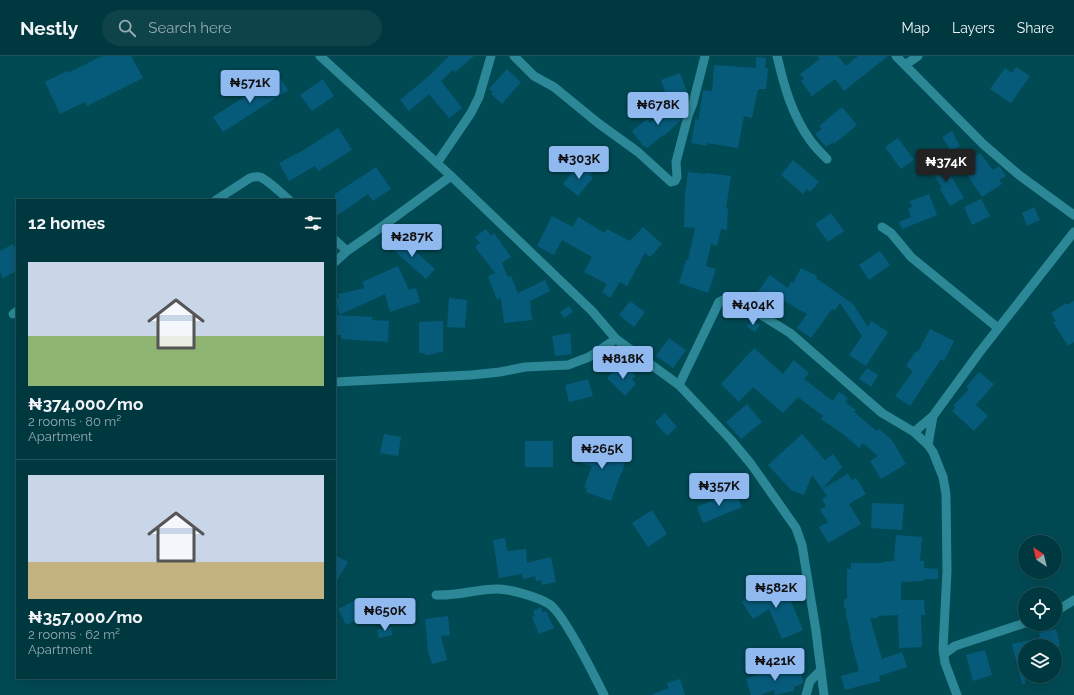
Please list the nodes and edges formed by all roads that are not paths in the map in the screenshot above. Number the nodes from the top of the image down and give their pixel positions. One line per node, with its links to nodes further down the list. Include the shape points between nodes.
1 (320, 56): 10 (street)
2 (491, 56): 10 (street, via 479,97 471,113)
3 (514, 56): 4 (street, via 534,76 554,87 638,152 671,182 677,177 676,162)
4 (705, 56)
5 (777, 56): 9 (street, via 788,98 798,121 811,142)
6 (896, 56): 8 (street)
7 (918, 56): 8 (street)
8 (905, 65): 14 (street, via 983,144 1019,175)
9 (827, 159)
10 (437, 164): 11 (street)
11 (451, 176): 18 (street); 21 (street, via 592,311)
12 (218, 199): 13 (street, via 256,176 265,180)
13 (288, 199)
14 (1074, 215)
15 (882, 227): 20 (street, via 911,258)
16 (1074, 232): 20 (street)
17 (336, 241): 18 (street)
18 (346, 251): 19 (street)
19 (336, 261)
20 (998, 328): 24 (street)
21 (616, 339): 22 (street, via 589,357 568,365 526,367 471,375); 23 (street)
22 (336, 382)
23 (679, 385): 25 (street, via 719,302 730,298 790,333 882,413); 34 (street, via 751,464 796,528 802,545)
24 (933, 416): 25 (street); 26 (street)
25 (914, 432): 26 (street)
26 (928, 444): 31 (street, via 943,477 946,494 947,571)
27 (436, 595): 36 (street, via 449,596 508,589 550,604 572,635)
28 (1074, 600): 29 (street)
29 (1062, 608)
30 (1018, 625): 32 (street)
31 (942, 637): 32 (street); 33 (street)
32 (955, 646): 33 (street)
33 (944, 654): 39 (street)
34 (821, 670): 35 (street); 37 (street, via 810,681)
35 (824, 693): 38 (street)
36 (604, 695)
37 (806, 695)
38 (810, 695)
39 (957, 695)

